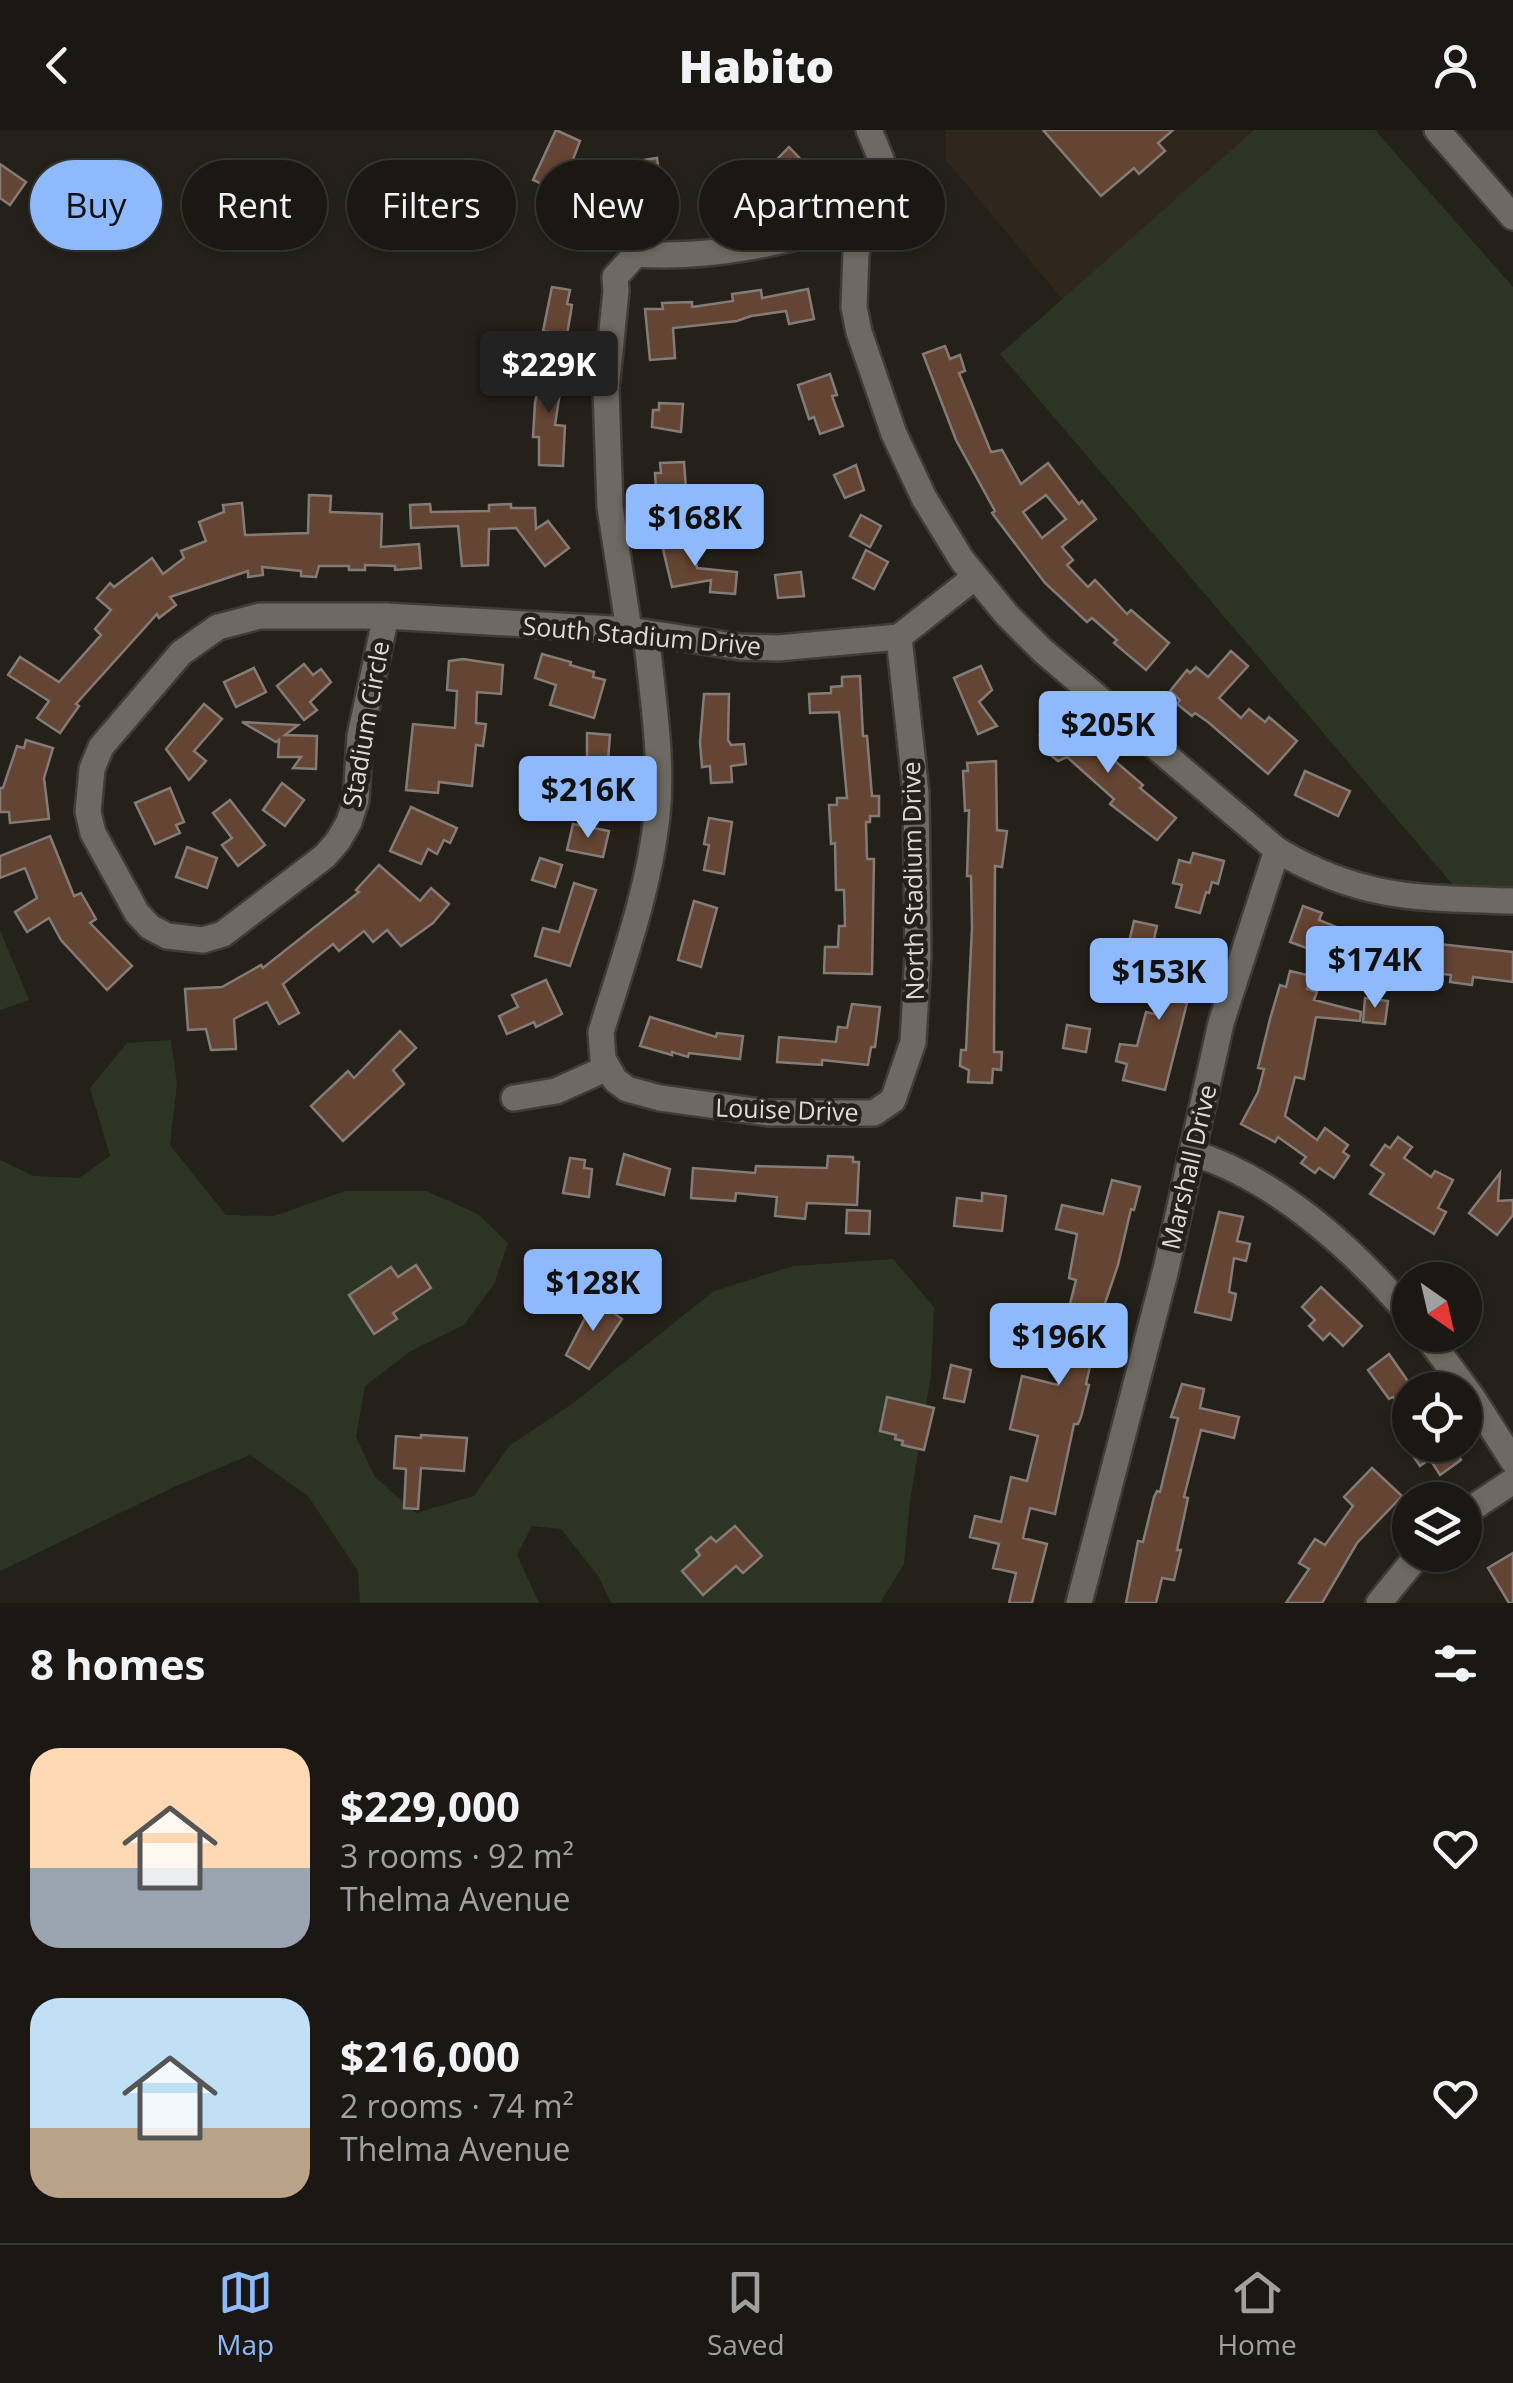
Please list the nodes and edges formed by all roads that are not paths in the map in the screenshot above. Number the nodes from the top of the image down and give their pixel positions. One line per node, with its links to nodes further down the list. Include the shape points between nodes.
1 (1437, 130): 4 (street)
2 (872, 134): 3 (street)
3 (881, 160)
4 (1513, 218)
5 (722, 250): 11 (street, via 636,254 615,277 606,390 610,507)
6 (831, 250): 8 (street)
7 (858, 250): 8 (street)
8 (854, 267): 9 (street, via 859,332 894,434 933,514)
9 (974, 577): 12 (street); 13 (street, via 1042,651)
10 (386, 616): 10 (street, Stadium Circle, via 360,736 356,800 338,841 223,934 184,941 150,927 90,822 88,790 101,747 181,654 218,627 260,616); 11 (street, South Stadium Drive)
11 (638, 631): 12 (street, South Stadium Drive, via 778,648); 15 (street, via 658,761 657,814 644,888 601,1032)
12 (899, 637): 17 (street, North Stadium Drive, via 916,793 918,956 914,1042)
13 (1277, 850): 14 (street, via 1322,875 1374,892); 18 (street, Marshall Drive, via 1221,1023)
14 (1513, 902)
15 (606, 1068): 16 (street, via 556,1092); 17 (street, Louise Drive, via 627,1089 729,1110 874,1113)
16 (514, 1098)
17 (893, 1100)
18 (1192, 1153): 19 (street, via 1238,1170 1286,1200); 25 (street, Marshall Drive)
19 (1392, 1297)
20 (1439, 1352): 21 (street)
21 (1513, 1461)
22 (1513, 1480): 23 (street)
23 (1482, 1501)
24 (1404, 1572): 26 (street)
25 (1080, 1603)
26 (1379, 1603)

